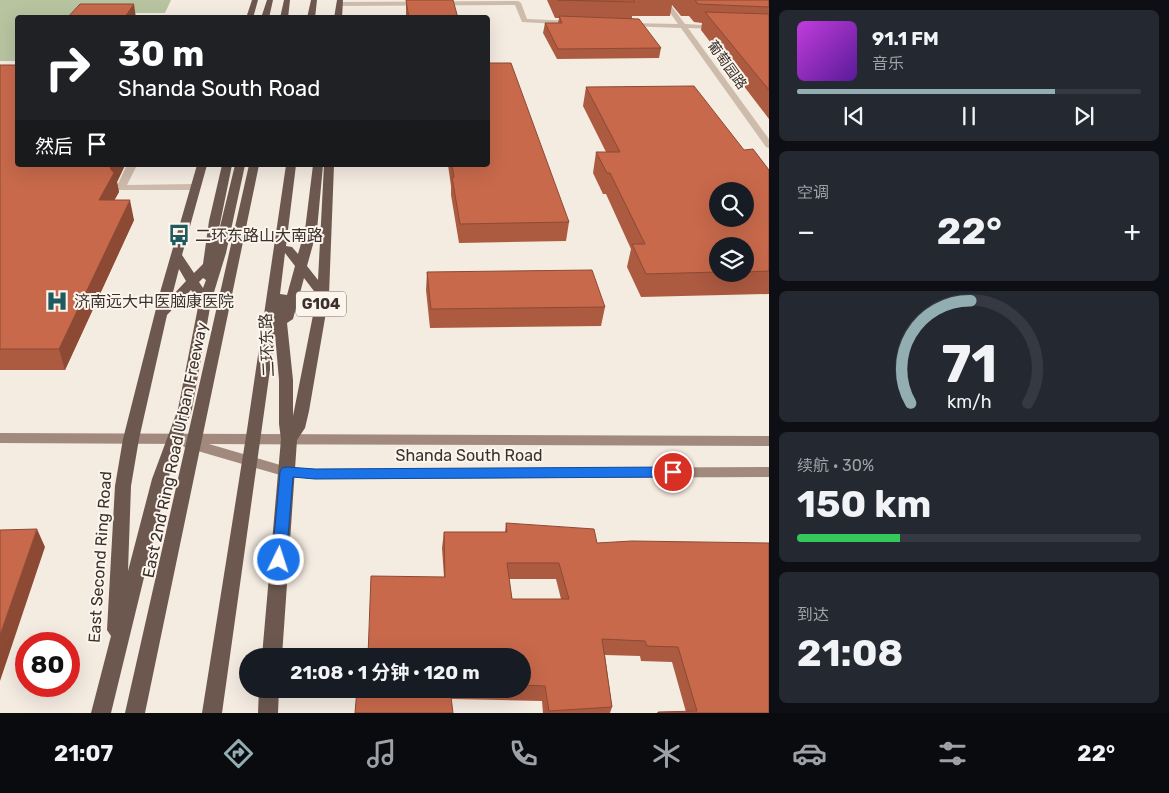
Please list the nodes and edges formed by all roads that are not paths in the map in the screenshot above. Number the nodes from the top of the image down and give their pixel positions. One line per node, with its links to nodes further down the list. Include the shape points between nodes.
1 (254, 0): 10 (highway)
2 (270, 0): 11 (highway)
3 (278, 0): 12 (highway)
4 (287, 0): 13 (highway)
5 (314, 0): 14 (highway)
6 (320, 0): 15 (highway)
7 (332, 0): 16 (highway)
8 (664, 0): 20 (street, 葡萄园路)
9 (340, 2): 17 (highway); 18 (street, via 518,3 524,21)
10 (250, 15)
11 (266, 15)
12 (275, 15)
13 (284, 15)
14 (312, 15)
15 (318, 15)
16 (330, 15)
17 (338, 15)
18 (584, 23)
19 (623, 25): 20 (street)
20 (684, 27): 21 (street); 22 (street, 葡萄园路)
21 (722, 28)
22 (769, 145)
23 (131, 167): 32 (street, via 121,188)
24 (201, 167): 32 (highway, East Second Ring Road)
25 (226, 167): 40 (highway, via 208,250)
26 (240, 167): 34 (highway)
27 (254, 167): 40 (highway, East 2nd Ring Road Urban Freeway)
28 (297, 167): 41 (highway)
29 (297, 167): 33 (highway, 二环东路 / G104)
30 (318, 167): 41 (highway, via 311,230)
31 (329, 167): 37 (highway, G104)
32 (196, 187): 35 (highway, East Second Ring Road)
33 (288, 249): 37 (highway); 45 (highway, 二环东路 / G104, via 280,314)
34 (220, 253): 36 (highway); 38 (highway)
35 (177, 256): 36 (highway); 39 (highway, East Second Ring Road)
36 (192, 282): 38 (highway); 39 (highway)
37 (323, 295): 45 (highway, G104, via 302,411 297,428)
38 (205, 302): 44 (highway, via 185,409)
39 (162, 313): 43 (highway, East Second Ring Road)
40 (198, 426): 53 (highway, East 2nd Ring Road Urban Freeway)
41 (254, 430): 54 (highway)
42 (0, 438): 43 (main road, Shanda South Road)
43 (131, 438): 44 (main road, Shanda South Road); 50 (highway, East Second Ring Road, via 123,486)
44 (174, 438): 45 (main road, Shanda South Road); 47 (main road, Shanda South Road); 50 (highway, East Second Ring Road, via 160,479)
45 (289, 438): 46 (main road, Shanda South Road); 47 (highway, G104)
46 (769, 441)
47 (287, 472): 48 (main road, Shanda South Road); 49 (highway, G104)
48 (769, 472)
49 (273, 648)
50 (114, 661): 52 (highway, East Second Ring Road)
51 (269, 698): 55 (highway)
52 (101, 713)
53 (135, 713)
54 (212, 713)
55 (268, 713)

